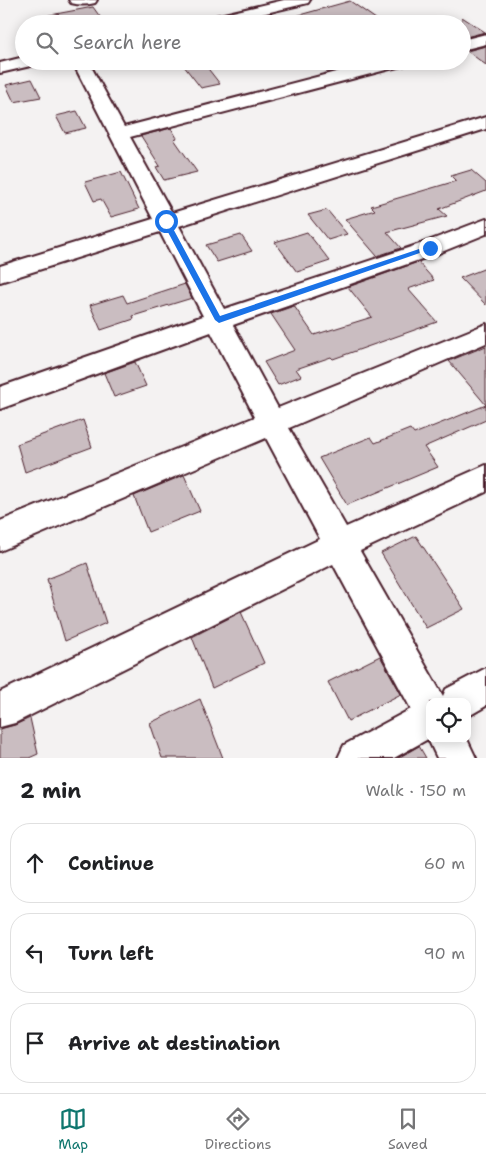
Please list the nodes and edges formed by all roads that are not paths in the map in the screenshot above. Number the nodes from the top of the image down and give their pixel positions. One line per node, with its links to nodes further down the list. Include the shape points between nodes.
1 (76, 0): 2 (street)
2 (90, 0)
3 (232, 0): 5 (street)
4 (303, 0): 5 (street)
5 (244, 14): 6 (street)
6 (240, 15)
7 (486, 39): 8 (street)
8 (471, 43)
9 (15, 64): 10 (street)
10 (0, 68)
11 (85, 70): 14 (street)
12 (364, 70): 14 (street)
13 (486, 122): 15 (street)
14 (119, 134): 15 (street)
15 (166, 221): 17 (street); 18 (street)
16 (486, 226): 18 (street)
17 (0, 274)
18 (219, 320): 20 (street); 21 (street)
19 (486, 333): 21 (street)
20 (0, 398)
21 (272, 423): 23 (street); 24 (street)
22 (486, 478): 24 (street)
23 (0, 536)
24 (340, 545): 27 (street); 28 (street)
25 (486, 686): 26 (street)
26 (466, 698)
27 (426, 701)
28 (2, 710)
29 (426, 720): 31 (street)
30 (449, 743): 32 (street)
31 (357, 758)
32 (457, 758)

